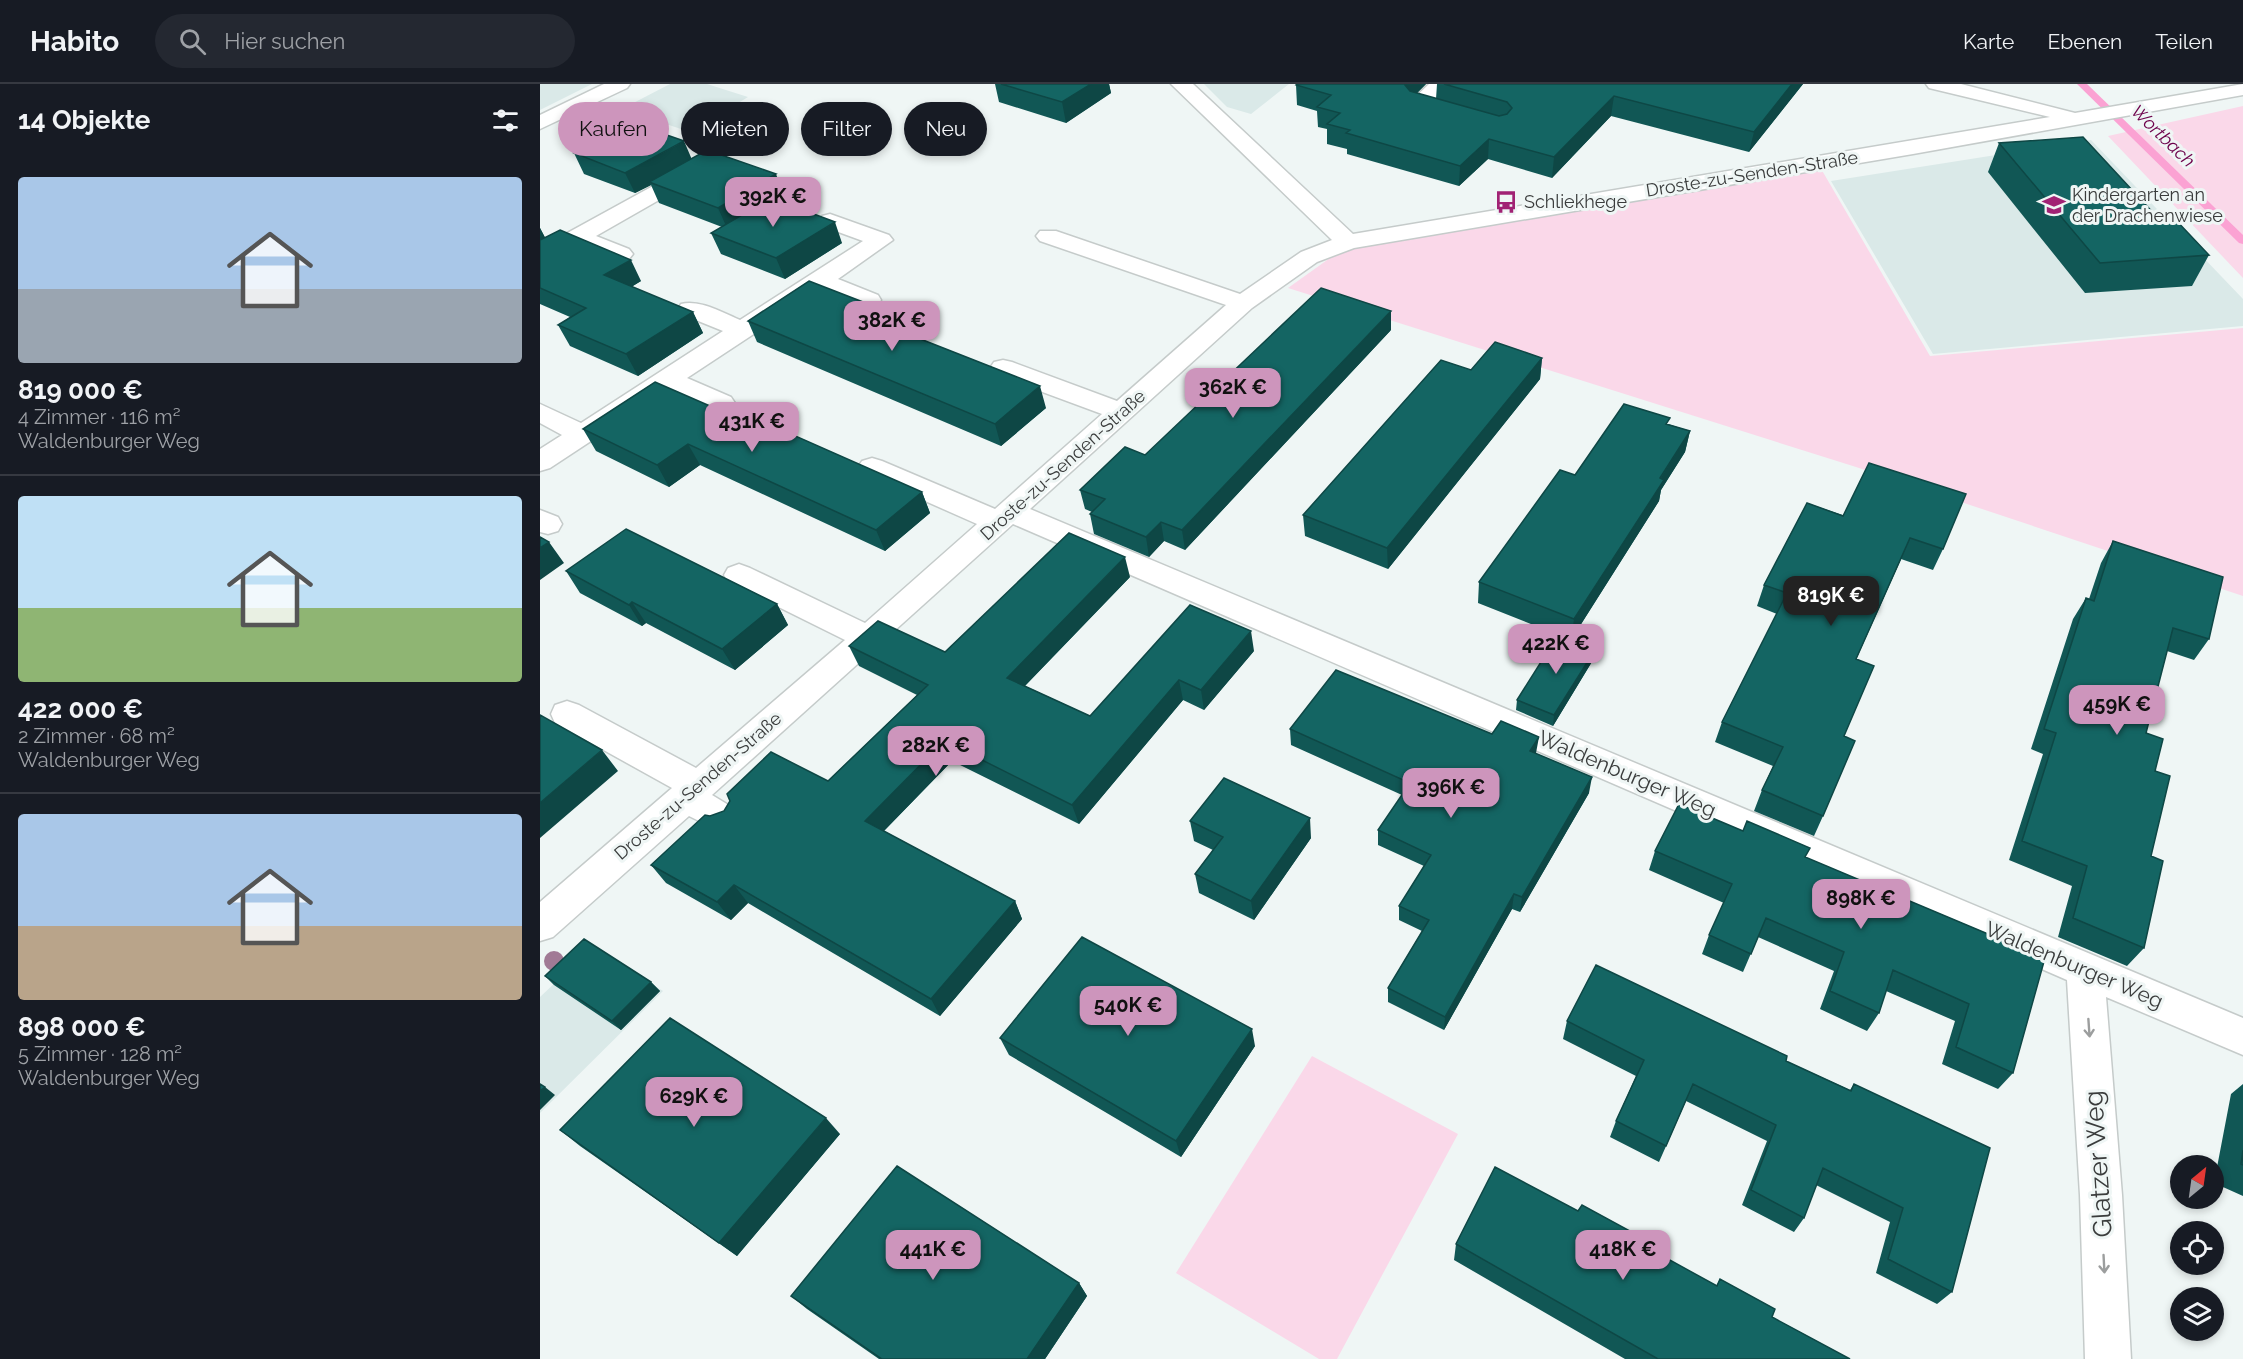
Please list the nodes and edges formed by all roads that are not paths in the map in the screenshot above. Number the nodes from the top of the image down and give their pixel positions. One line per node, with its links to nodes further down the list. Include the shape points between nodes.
1 (620, 84): 8 (street)
2 (1181, 84): 13 (street)
3 (1441, 84): 7 (street, via 1417,105)
4 (1936, 84): 6 (street)
5 (2243, 89): 6 (street, Droste-zu-Senden-Straße)
6 (2087, 117): 13 (street, Droste-zu-Senden-Straße)
7 (1468, 120)
8 (540, 123)
9 (708, 163): 12 (street)
10 (830, 220): 16 (street, via 881,240)
11 (1048, 236): 18 (street)
12 (578, 237): 14 (street); 15 (street)
13 (1348, 242): 18 (street, Droste-zu-Senden-Straße, via 1309,257)
14 (621, 254)
15 (540, 258)
16 (820, 280): 17 (street); 20 (street)
17 (869, 300)
18 (1243, 303): 25 (street, Droste-zu-Senden-Straße)
19 (690, 309): 20 (street)
20 (742, 330): 22 (street)
21 (1003, 368): 25 (street)
22 (668, 379): 23 (street); 26 (street)
23 (722, 403)
24 (540, 412): 26 (street)
25 (1121, 412): 29 (street, Droste-zu-Senden-Straße)
26 (582, 435): 27 (street)
27 (540, 462)
28 (873, 467): 29 (street, Waldenburger Weg)
29 (1005, 517): 31 (street, Droste-zu-Senden-Straße); 36 (street, Waldenburger Weg)
30 (739, 575): 31 (street)
31 (868, 638): 33 (street, Droste-zu-Senden-Straße)
32 (567, 714): 33 (street)
33 (692, 791): 34 (street); 35 (street, Droste-zu-Senden-Straße)
34 (723, 819)
35 (540, 925)
36 (2085, 969): 37 (street, Waldenburger Weg); 38 (street, Glatzer Weg, one-way to 38)
37 (2243, 1037)
38 (2109, 1359)

